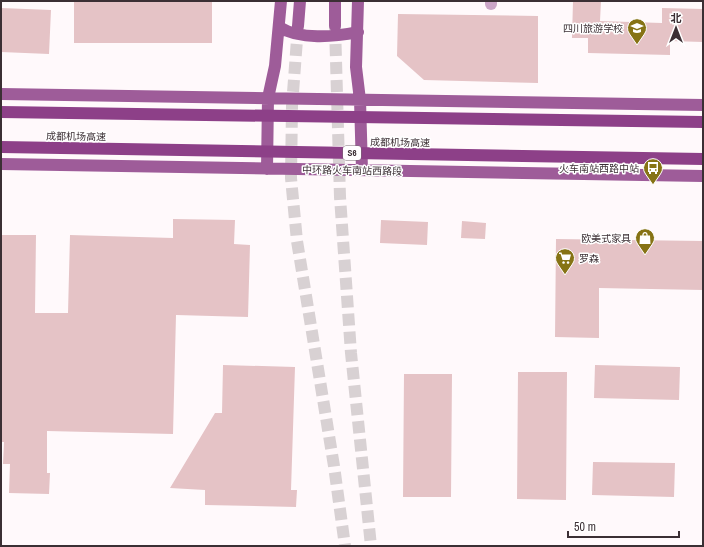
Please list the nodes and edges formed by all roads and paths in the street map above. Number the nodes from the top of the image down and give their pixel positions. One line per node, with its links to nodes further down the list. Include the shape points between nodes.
1 (282, 1): 7 (main road)
2 (300, 1): 5 (main road)
3 (335, 1): 6 (main road)
4 (358, 1): 8 (main road)
5 (298, 26)
6 (335, 26)
7 (279, 27): 8 (main road, via 289,33 308,35 342,36); 10 (main road, via 275,66)
8 (358, 32): 11 (main road, via 356,67)
9 (1, 94): 10 (main road)
10 (268, 98): 11 (main road); 18 (main road)
11 (360, 100): 12 (main road); 19 (main road)
12 (703, 106)
13 (1, 112): 14 (highway)
14 (703, 122)
15 (1, 147): 16 (highway, 成都机场高速 / S6)
16 (703, 159)
17 (1, 164): 18 (main road, 中环路火车南站西路段)
18 (267, 169): 19 (main road, 中环路火车南站西路段)
19 (362, 170): 20 (main road, 中环路火车南站西路段)
20 (703, 176)

